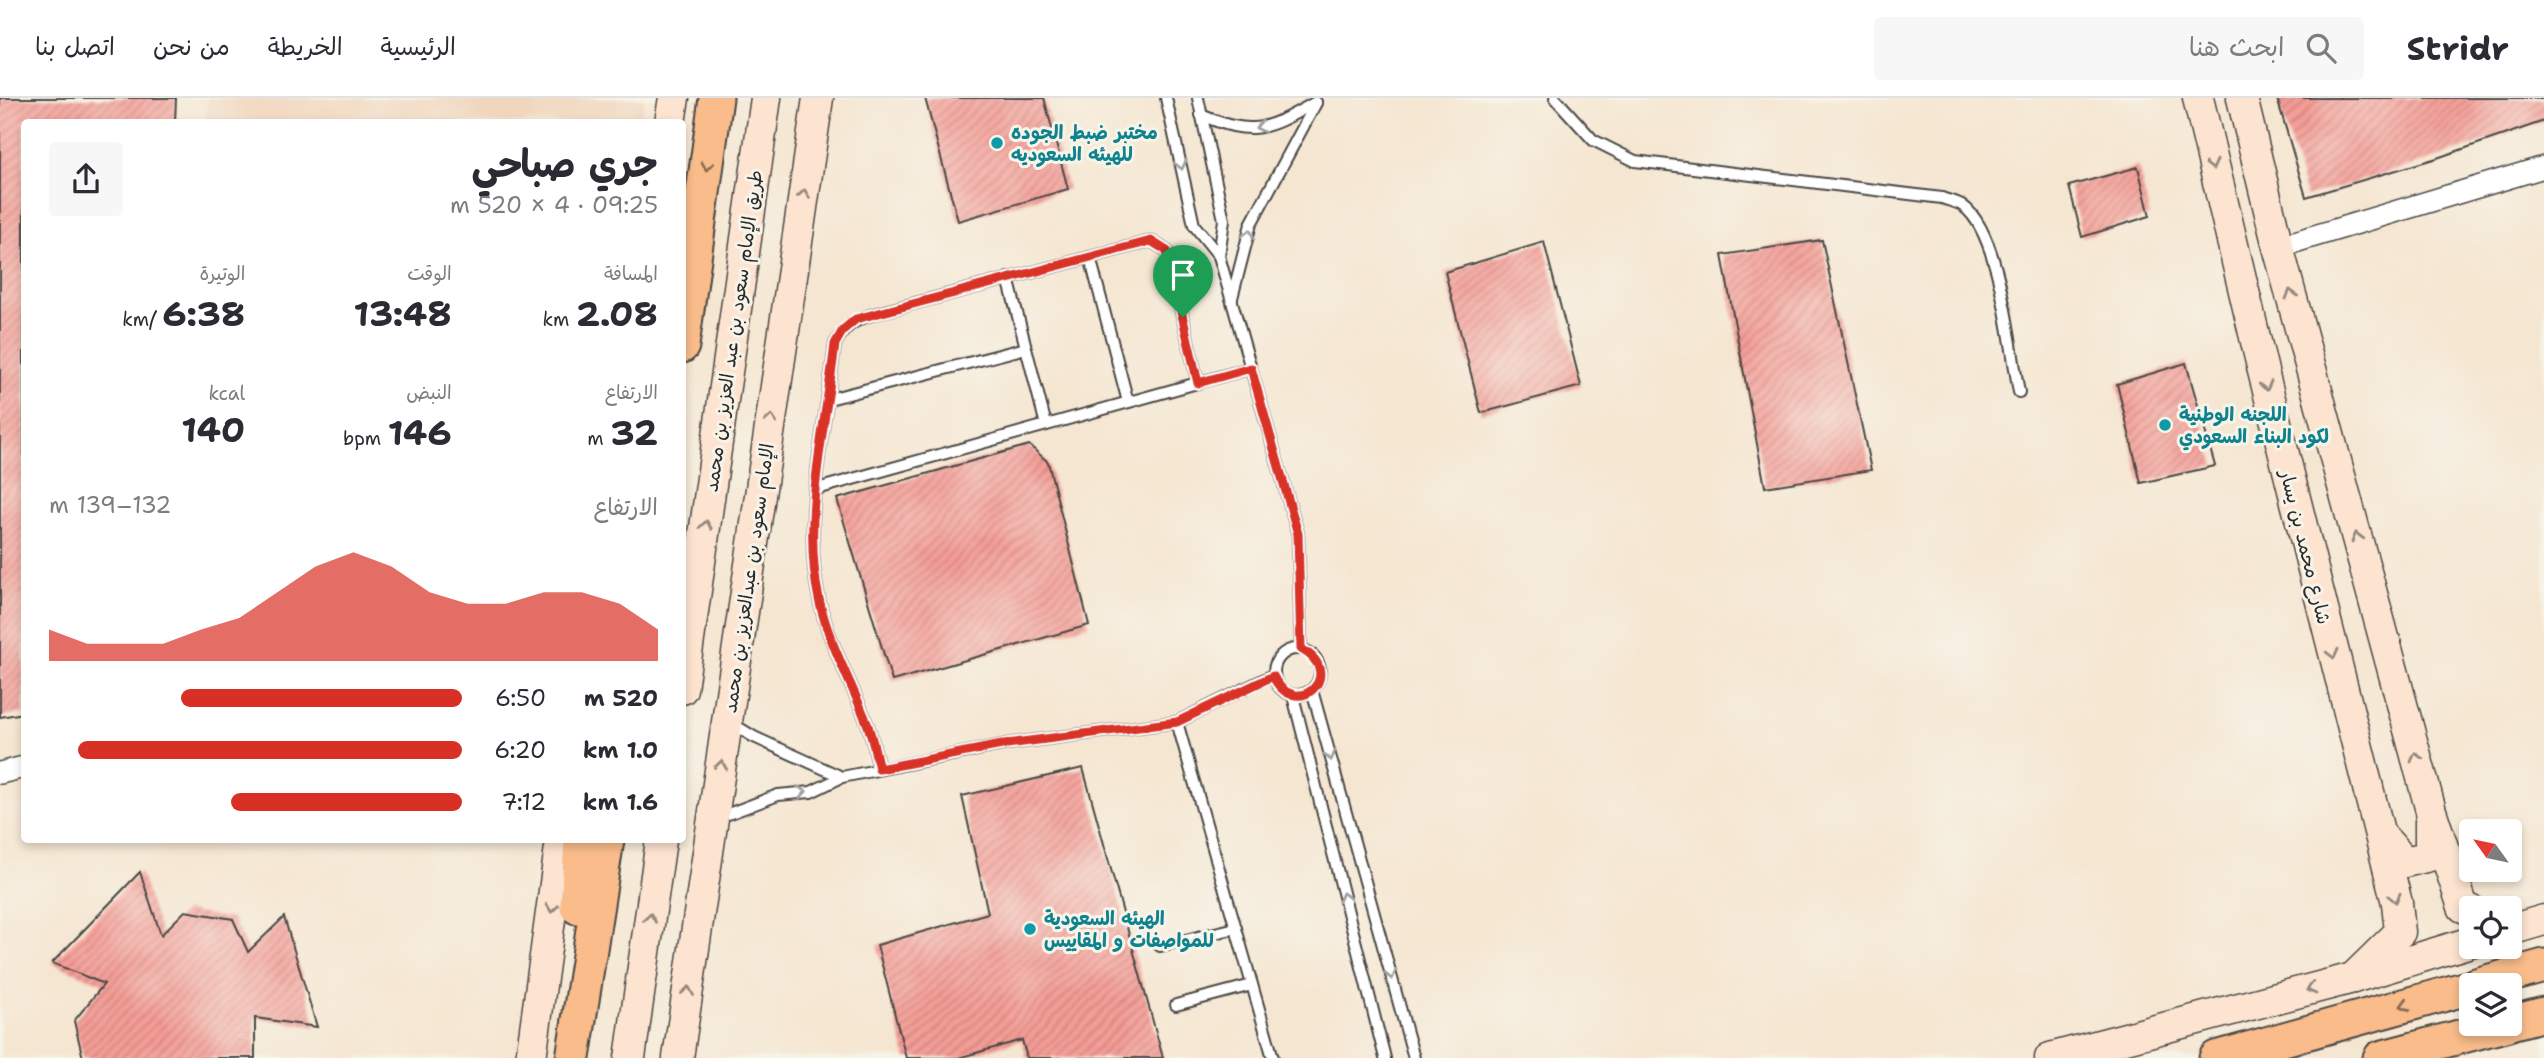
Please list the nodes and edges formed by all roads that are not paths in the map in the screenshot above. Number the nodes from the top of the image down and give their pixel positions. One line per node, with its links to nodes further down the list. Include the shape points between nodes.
1 (674, 98): 12 (main road)
2 (716, 98): 19 (main road, one-way to 19)
3 (766, 98): 29 (main road, طريق الإمام سعود بن عبد العزيز بن محمد, one-way to 3)
4 (818, 98): 33 (main road, الإمام سعود بن عبدالعزيز بن محمد, one-way to 4)
5 (1166, 98): 15 (lane, one-way to 15, via 1194,225)
6 (1198, 98): 11 (lane)
7 (1555, 98): 23 (lane, via 1593,140 1635,161 1942,198 1963,206 1990,248)
8 (2198, 98): 41 (main road, شارع محمد بن يسار, one-way to 41)
9 (2242, 98): 14 (main road)
10 (1319, 100): 11 (lane, one-way to 11, via 1258,129 1235,130); 18 (lane, one-way to 10, via 1251,224)
11 (1201, 115): 15 (lane, via 1224,220)
12 (670, 119)
13 (2544, 167): 14 (street)
14 (2278, 247): 39 (main road, one-way to 14)
15 (1219, 256): 18 (lane)
16 (1090, 257): 17 (lane); 22 (lane, via 1151,241 1167,251); 25 (lane)
17 (1009, 278): 20 (lane); 24 (lane, via 856,319 835,344)
18 (1232, 301): 21 (lane)
19 (686, 317)
20 (1026, 348): 24 (lane); 26 (lane)
21 (1251, 368): 22 (lane); 28 (lane, via 1298,534)
22 (1198, 383): 25 (lane)
23 (2018, 392)
24 (829, 399): 27 (lane)
25 (1128, 402): 26 (lane)
26 (1046, 425): 27 (lane)
27 (817, 489): 36 (lane, via 813,551 819,598 831,641 867,721)
28 (1301, 649): 30 (lane, via 1287,651 1276,661); 31 (lane, via 1315,656 1321,669)
29 (686, 661)
30 (1273, 676): 32 (lane, via 1280,689); 34 (lane)
31 (1312, 690): 32 (lane); 68 (lane, one-way to 68)
32 (1293, 696): 67 (lane, one-way to 32)
33 (727, 720): 38 (lane); 40 (main road, الإمام سعود بن عبدالعزيز بن محمد, one-way to 33)
34 (1177, 722): 36 (lane, via 1007,744); 50 (lane)
35 (21, 768): 37 (street)
36 (879, 769): 38 (lane)
37 (0, 773)
38 (842, 776): 40 (lane, one-way to 38, via 778,796 811,792)
39 (2431, 811): 41 (main road, via 2430,856 2405,862); 46 (main road)
40 (714, 820): 62 (main road, الإمام سعود بن عبدالعزيز بن محمد, one-way to 40)
41 (2377, 831): 55 (main road, شارع محمد بن يسار, one-way to 55, via 2397,903 2400,932)
42 (561, 843): 63 (main road, one-way to 63)
43 (581, 843): 64 (main road)
44 (607, 843): 64 (main road)
45 (661, 843): 65 (main road, one-way to 45)
46 (2459, 896)
47 (2522, 917): 48 (main road)
48 (2544, 918): 49 (main road)
49 (2522, 926)
50 (1236, 928): 51 (lane); 56 (lane)
51 (1160, 946)
52 (2459, 946): 55 (main road)
53 (2544, 966): 54 (main road)
54 (2519, 973)
55 (2353, 978): 69 (main road, one-way to 69)
56 (1252, 985): 58 (lane); 66 (lane)
57 (2459, 990): 70 (main road, one-way to 70)
58 (1176, 1004)
59 (2544, 1014): 60 (main road)
60 (2522, 1020)
61 (2461, 1036): 71 (main road)
62 (678, 1051)
63 (531, 1058)
64 (572, 1058)
65 (631, 1058)
66 (1273, 1058)
67 (1385, 1058)
68 (1414, 1058)
69 (2050, 1058)
70 (2216, 1058)
71 (2380, 1058)

